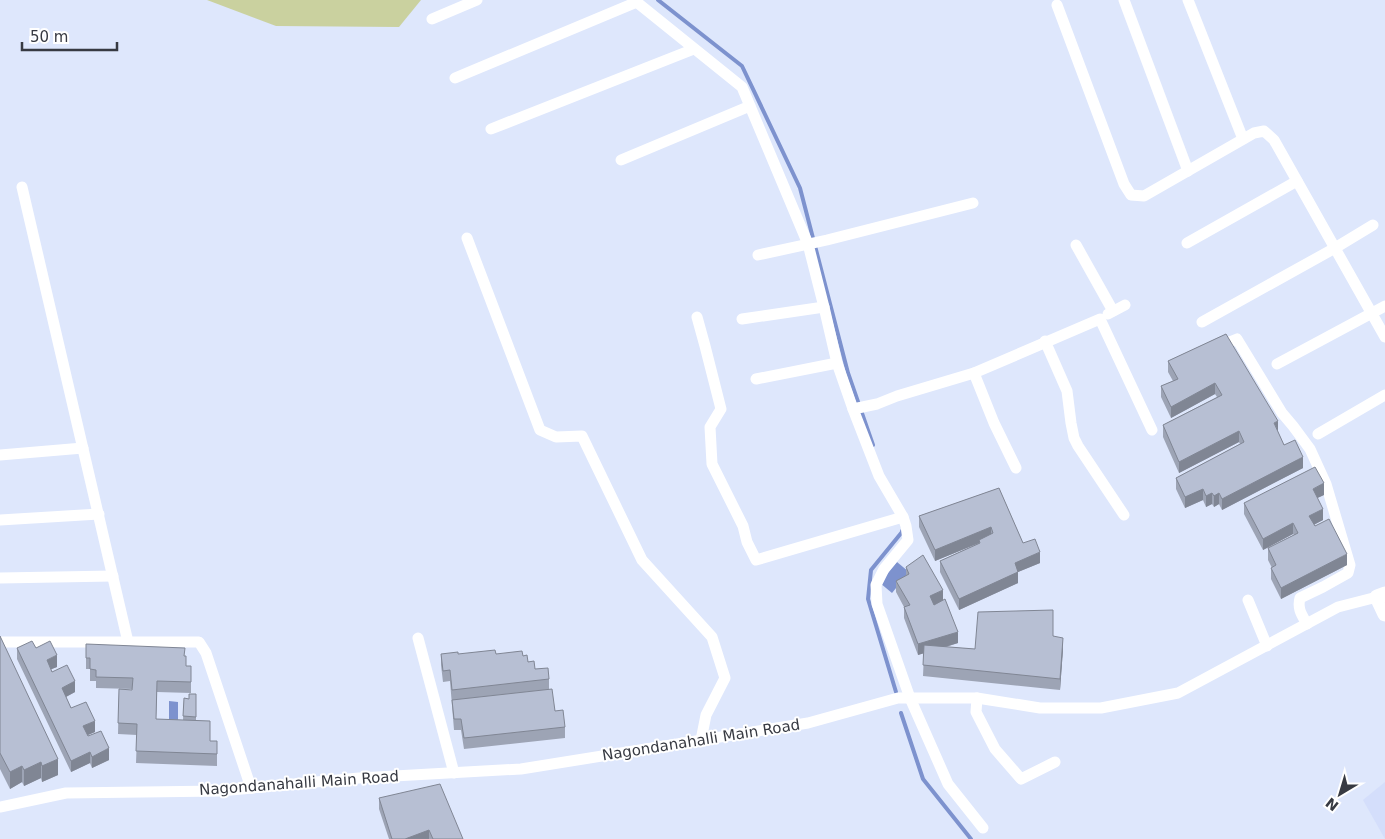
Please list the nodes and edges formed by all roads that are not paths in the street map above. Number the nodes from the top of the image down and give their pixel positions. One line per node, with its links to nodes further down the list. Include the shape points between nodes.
1 (477, 0): 6 (street)
2 (1124, 0): 13 (street)
3 (1188, 0): 11 (street)
4 (635, 1): 7 (street); 8 (street)
5 (1057, 4): 13 (street, via 1124,184 1132,195 1144,196)
6 (432, 18)
7 (694, 48): 9 (street, via 742,87); 10 (street)
8 (455, 78)
9 (750, 106): 12 (street); 20 (street)
10 (491, 129)
11 (1243, 140): 13 (street); 14 (street, via 1264,131 1274,140)
12 (621, 160)
13 (1188, 171)
14 (1297, 181): 19 (street); 22 (street)
15 (22, 187): 44 (street)
16 (973, 203): 20 (street)
17 (1373, 225): 22 (street)
18 (467, 238): 63 (street, via 540,430 556,437 582,436 642,560 712,637 725,678 706,715)
19 (1187, 243)
20 (808, 244): 23 (street); 26 (street)
21 (1076, 245): 27 (street)
22 (1335, 248): 28 (street); 32 (street)
23 (758, 254)
24 (1125, 304): 27 (street)
25 (1385, 306): 28 (street)
26 (824, 308): 31 (street); 36 (street)
27 (1113, 311): 30 (street)
28 (1372, 313): 33 (street); 37 (street)
29 (697, 317): 49 (street, via 720,409 710,427 712,464 756,560)
30 (1100, 318): 34 (street); 42 (street)
31 (742, 319)
32 (1202, 322)
33 (1385, 337)
34 (1045, 341): 38 (street); 48 (street, via 1067,391 1074,438)
35 (1217, 347): 56 (street, via 1237,339 1282,412 1310,449 1326,484 1350,564 1342,577 1300,598 1299,610)
36 (837, 363): 39 (street); 41 (street)
37 (1277, 364)
38 (974, 373): 41 (street); 46 (street)
39 (756, 379)
40 (1385, 395): 43 (street)
41 (853, 409): 49 (street, via 879,476)
42 (1152, 430)
43 (1318, 434)
44 (83, 448): 45 (street); 47 (street)
45 (0, 455)
46 (1016, 468)
47 (98, 514): 50 (street); 51 (street)
48 (1124, 515)
49 (903, 517): 61 (street, via 908,540 876,585 877,604)
50 (0, 520)
51 (113, 576): 52 (street); 59 (street)
52 (0, 578)
53 (1381, 595): 55 (street); 56 (street, Nagondanahalli Main Road, via 1338,608)
54 (1248, 600): 60 (street)
55 (1385, 614)
56 (1307, 624): 60 (street, Nagondanahalli Main Road)
57 (418, 638): 65 (street)
58 (0, 642): 59 (street)
59 (128, 642): 66 (street, via 199,642 206,653)
60 (1267, 646): 62 (street, Nagondanahalli Main Road, via 1178,693 1101,708 1040,708)
61 (910, 698): 62 (street, Nagondanahalli Main Road); 63 (street, Nagondanahalli Main Road, via 898,698 808,723); 68 (street, via 948,784)
62 (977, 698): 64 (street, via 976,712 995,749 1021,779)
63 (701, 740): 65 (street, Nagondanahalli Main Road, via 522,769)
64 (1055, 762)
65 (454, 773): 66 (street, Nagondanahalli Main Road)
66 (250, 788): 67 (street, Nagondanahalli Main Road, via 66,793)
67 (0, 807)
68 (983, 828)

